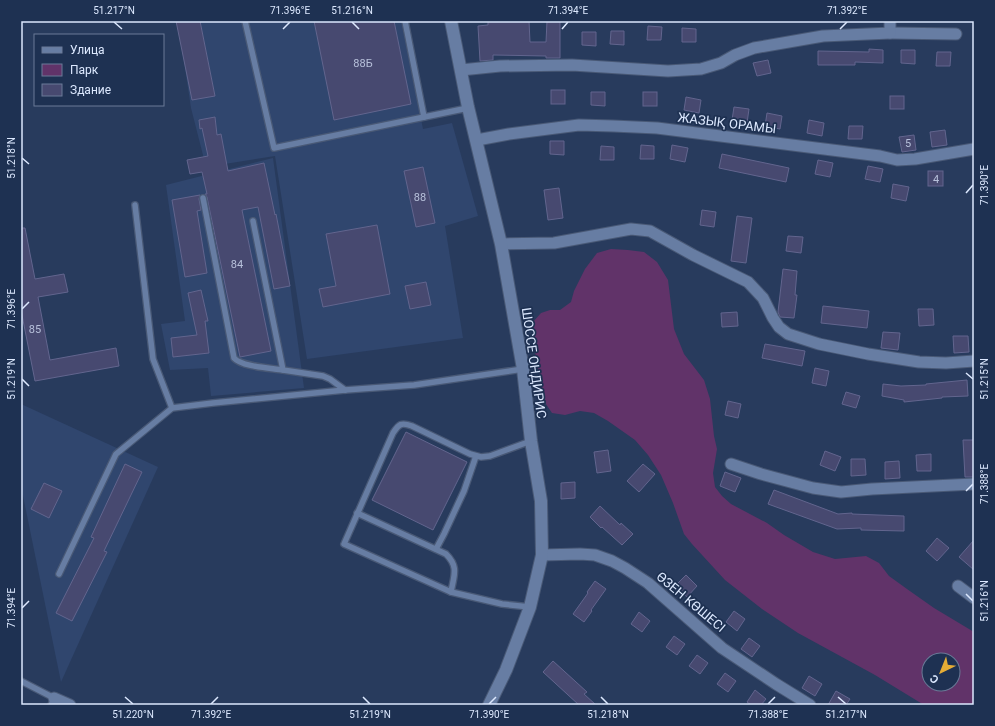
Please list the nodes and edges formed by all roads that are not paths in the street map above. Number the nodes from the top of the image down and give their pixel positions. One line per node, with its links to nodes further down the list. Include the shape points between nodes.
1 (245, 21): 9 (lane, via 274,148)
2 (405, 21): 9 (lane)
3 (451, 21): 7 (main road, ШОССЕ ОНДИРИС)
4 (890, 21): 5 (street)
5 (890, 33): 6 (street); 7 (street, via 823,36 777,44 748,50 701,69 668,71 572,65 500,66)
6 (956, 34)
7 (461, 70): 8 (main road, ШОССЕ ОНДИРИС)
8 (468, 108): 9 (lane); 10 (main road, ШОССЕ ОНДИРИС)
9 (424, 117)
10 (477, 140): 11 (street, ЖАЗЫҚ ОРАМЫ, via 578,125 656,128 897,160 915,160); 15 (main road, ШОССЕ ОНДИРИС)
11 (974, 149)
12 (202, 198): 18 (lane, via 234,358 246,364)
13 (135, 205): 20 (lane, via 153,359)
14 (253, 221): 18 (lane)
15 (501, 244): 16 (street, via 554,243 631,229 650,231 748,282 763,298 779,328 788,334 820,344 919,362); 17 (main road, ШОССЕ ОНДИРИС)
16 (974, 361)
17 (523, 369): 19 (lane, via 414,385); 21 (main road, ШОССЕ ОНДИРИС)
18 (283, 370): 19 (lane, via 323,376)
19 (345, 390): 20 (lane)
20 (172, 408): 28 (lane, via 116,454)
21 (531, 441): 22 (lane, via 490,456); 27 (main road, ШОССЕ ОНДИРИС, via 541,501)
22 (476, 456): 25 (lane, via 412,426 399,425); 26 (lane, via 464,492)
23 (731, 464): 24 (street, via 813,488 841,492)
24 (974, 484)
25 (357, 513): 26 (lane); 30 (lane, via 344,544)
26 (436, 550): 30 (lane, via 446,554 454,565)
27 (542, 556): 32 (main road, ШОССЕ ОНДИРИС); 37 (street, ӨЗЕН КӨШЕСІ, via 595,555 625,568 648,583 722,648)
28 (59, 574)
29 (958, 586): 31 (street)
30 (451, 592): 32 (lane, via 502,604)
31 (974, 598)
32 (530, 607): 36 (main road, ШОССЕ ОНДИРИС, via 506,670)
33 (21, 681): 34 (lane)
34 (53, 701): 35 (street)
35 (70, 705)
36 (489, 705)
37 (810, 705)

